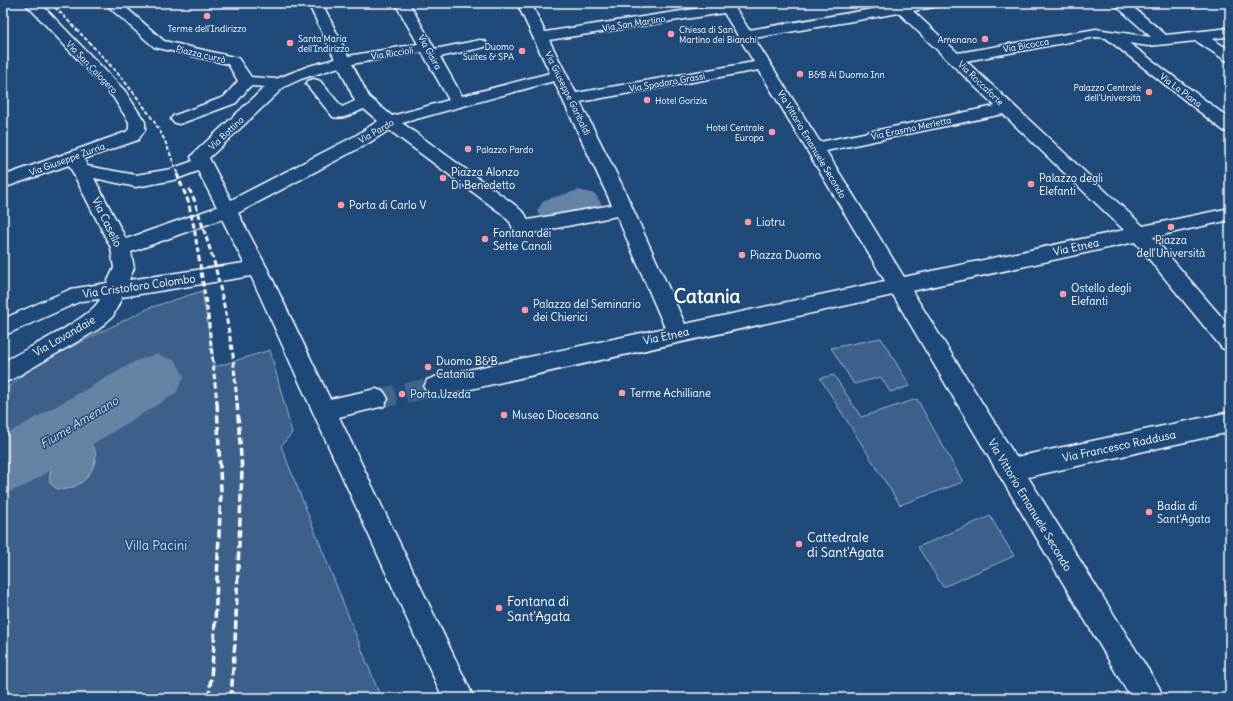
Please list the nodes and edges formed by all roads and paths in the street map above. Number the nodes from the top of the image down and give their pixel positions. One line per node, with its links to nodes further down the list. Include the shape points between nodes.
1 (32, 3): 33 (street, Via San Calogero, via 119,94 137,122 137,130)
2 (315, 3): 19 (street)
3 (402, 3): 17 (street, Via Gisira)
4 (524, 3): 13 (street, Via Giuseppe Garibaldi)
5 (933, 3): 9 (street)
6 (1120, 3): 15 (street)
7 (727, 6): 12 (street, Via Vittorio Emanuele Secondo); 13 (street, Via San Martino)
8 (122, 8): 23 (street, Piazza currò, via 159,44 233,61)
9 (902, 8): 12 (street); 20 (street, Via Roccaforte)
10 (1230, 32): 14 (street)
11 (1101, 33): 15 (street, via 1137,41); 20 (street, Via Bicocca); 32 (street, Via La Piana, via 1134,54)
12 (745, 35): 21 (street, Via Vittorio Emanuele Secondo)
13 (540, 37): 22 (street, Via Giuseppe Garibaldi)
14 (1200, 37): 15 (street); 18 (street)
15 (1164, 41)
16 (480, 44): 17 (street, Via Riccioli)
17 (429, 51): 19 (street, Via Riccioli); 28 (street, Via Gisira)
18 (1230, 57)
19 (347, 58): 24 (street, Via Riccioli); 27 (street, via 362,98)
20 (955, 58): 29 (street, Via Roccaforte)
21 (764, 65): 26 (street, Via Spadaro Grassi); 34 (street, Via Vittorio Emanuele Secondo)
22 (559, 75): 26 (street, Via Giuseppe Garibaldi); 28 (street, Via Pardo)
23 (246, 81): 24 (street); 30 (street, via 230,100)
24 (278, 84): 35 (street, Via Bottino, via 200,157)
25 (314, 84): 27 (street, via 339,114)
26 (571, 99): 38 (street, Via Giuseppe Garibaldi)
27 (366, 102): 31 (street)
28 (458, 102): 31 (street, Via Pardo)
29 (1008, 108): 34 (street, Via Erasmo Merletta); 41 (street, Via Roccaforte)
30 (179, 119)
31 (389, 122): 38 (street, via 508,209 518,218 522,228); 39 (street, Via Pardo, via 361,140)
32 (1229, 126)
33 (132, 136): 36 (street, Via Giuseppe Zurria)
34 (815, 148): 44 (street, Via Vittorio Emanuele Secondo)
35 (204, 163): 36 (street, via 174,174 140,181 116,178); 39 (street, Via Bottino)
36 (77, 164): 37 (street, Via Giuseppe Zurria); 42 (street, Via Casello)
37 (3, 182)
38 (624, 209): 47 (street)
39 (228, 210): 42 (street, Via Pardo); 43 (street, Via Bottino)
40 (1230, 214): 41 (street, Via Etnea)
41 (1139, 234): 44 (street, Via Etnea); 48 (street, Via Roccaforte)
42 (121, 248): 45 (street, Via Casello, via 124,268)
43 (257, 268): 45 (street, Via Cristoforo Colombo); 52 (street, Via Bottino)
44 (898, 286): 47 (street, Via Etnea); 54 (street, Via Vittorio Emanuele Secondo)
45 (116, 290): 46 (street, Via Cristoforo Colombo, via 78,294); 49 (street, Via Lavandaie, via 106,310 91,322)
46 (3, 328)
47 (678, 333): 50 (street, Via Etnea)
48 (1227, 338)
49 (3, 373)
50 (435, 387)
51 (376, 399): 52 (street)
52 (324, 410): 55 (street, Via Bottino)
53 (1230, 422): 54 (street, Via Francesco Raddusa)
54 (1009, 470): 56 (street, Via Vittorio Emanuele Secondo)
55 (459, 698)
56 (1148, 698)

